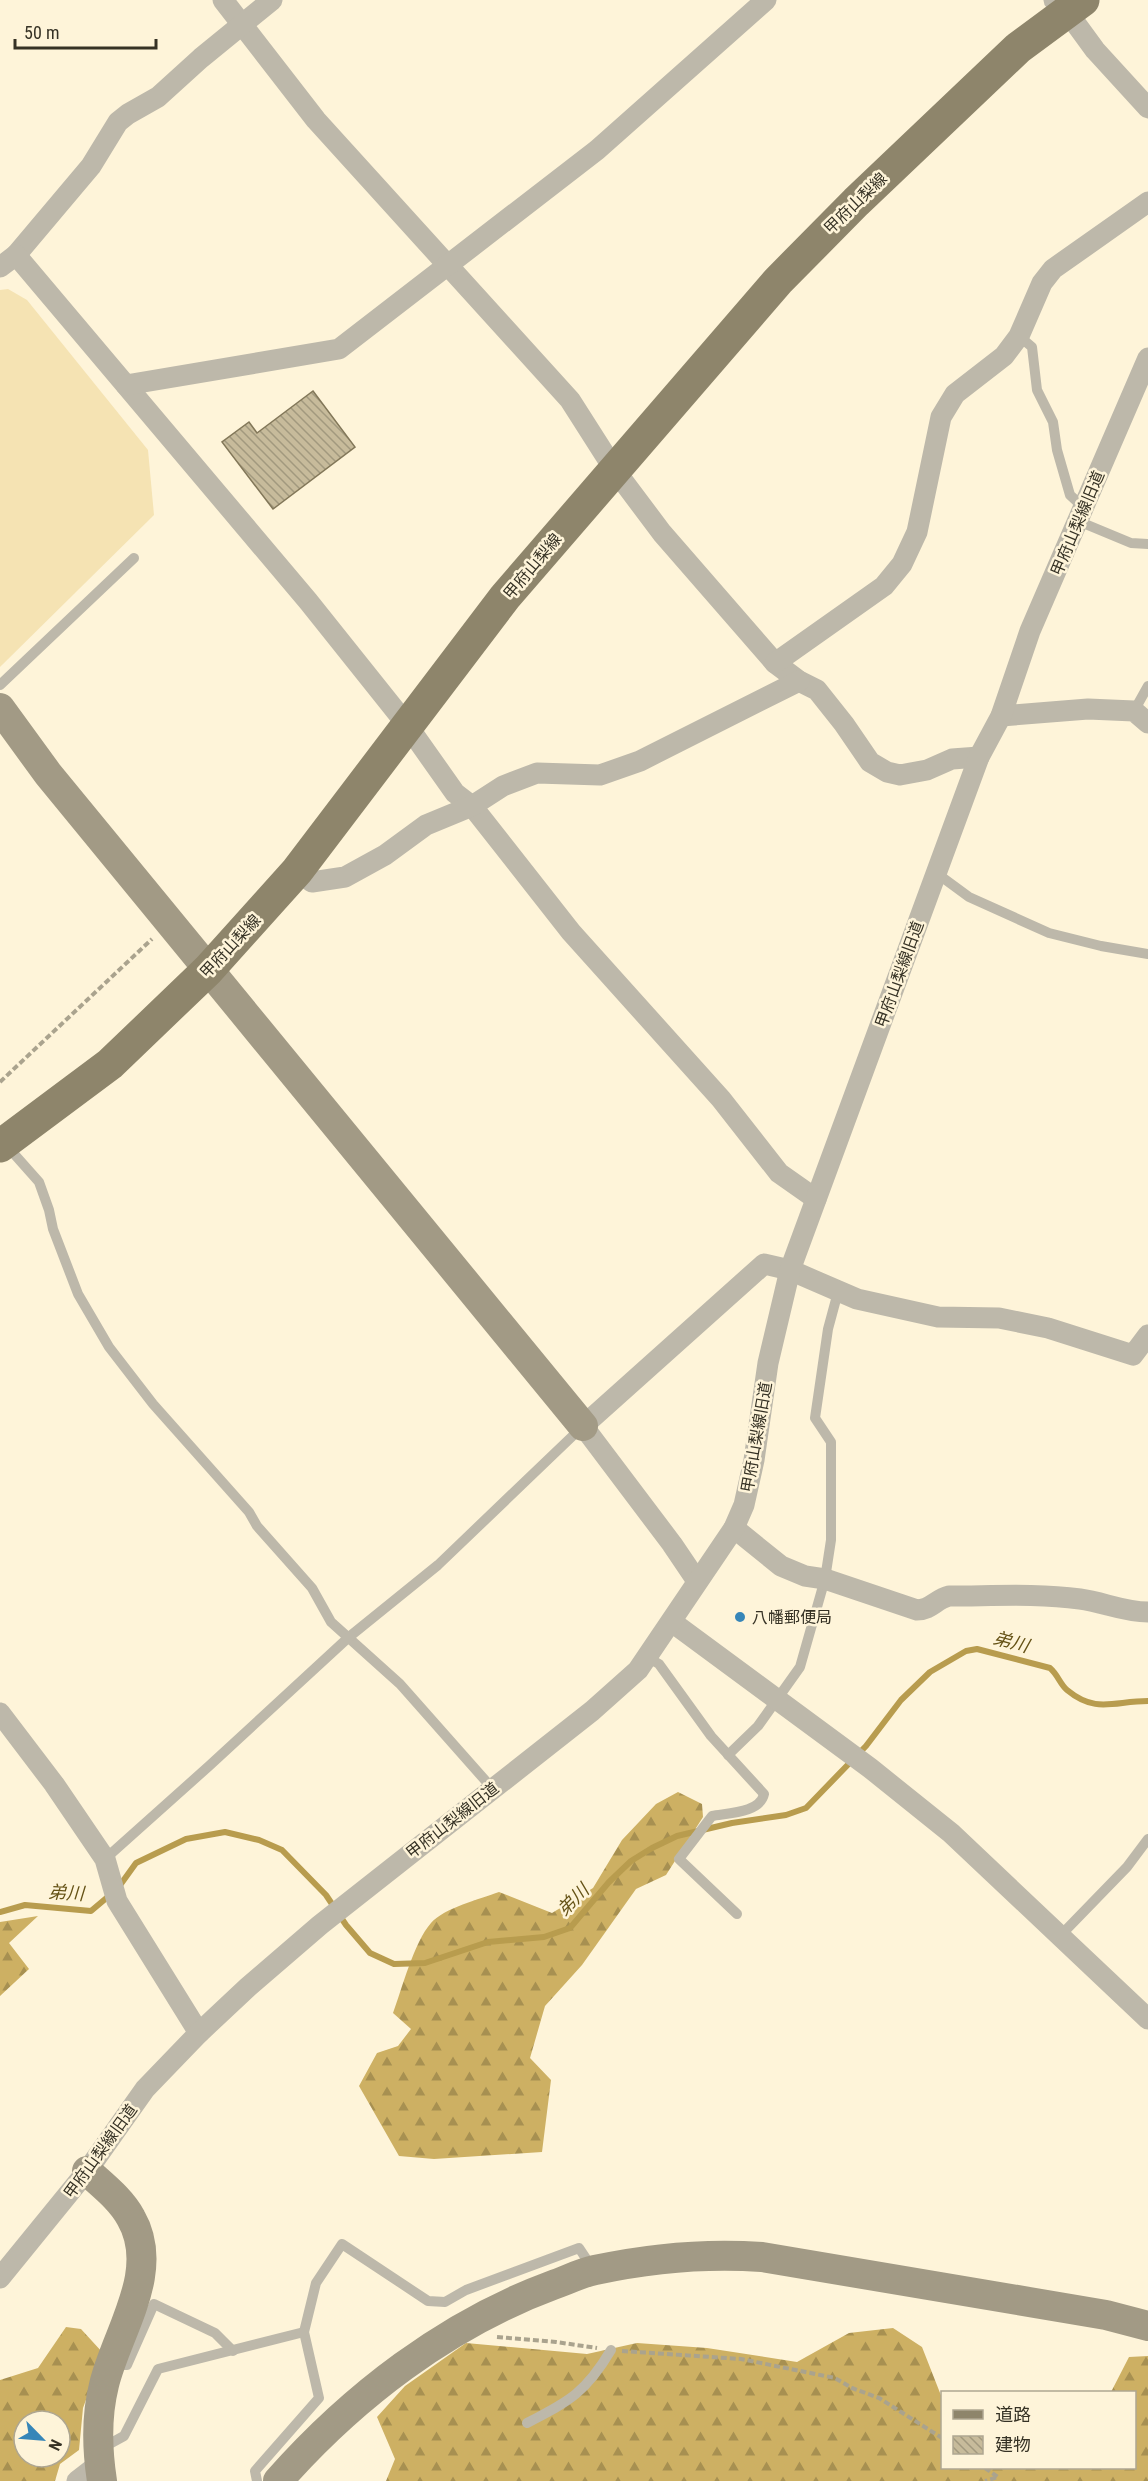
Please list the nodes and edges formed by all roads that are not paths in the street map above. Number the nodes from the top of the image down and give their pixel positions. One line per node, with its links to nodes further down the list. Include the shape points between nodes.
1 (223, 0): 5 (street)
2 (272, 0): 5 (street)
3 (766, 0): 9 (street, via 597,150)
4 (1068, 4): 6 (street, via 1095,50); 13 (main road, 甲府山梨線, via 777,281)
5 (242, 26): 8 (street, via 158,97 118,122 92,166); 9 (street, via 316,120)
6 (1148, 108)
7 (1148, 202): 10 (street, via 1053,269)
8 (8, 261): 12 (street)
9 (447, 265): 12 (street, via 339,349); 13 (street, via 570,400)
10 (1018, 336): 14 (lane, via 1032,347 1037,390 1053,422 1070,495); 17 (street, via 1004,356 955,394 941,417 917,532 902,564 884,586)
11 (1148, 358): 14 (street, 甲府山梨線旧道)
12 (126, 384): 24 (street)
13 (614, 469): 17 (street, via 662,533); 24 (main road, 甲府山梨線, via 505,597)
14 (1081, 514): 15 (lane, via 1131,543); 22 (street, 甲府山梨線旧道, via 1030,631)
15 (1148, 544)
16 (134, 558): 19 (lane)
17 (775, 663): 18 (street)
18 (799, 681): 25 (street, via 817,690 870,762 887,772 900,775 927,770 952,759); 26 (street, via 640,761 600,775 537,773 503,786)
19 (0, 685)
20 (1148, 686): 23 (lane)
21 (0, 708): 30 (street, via 48,774)
22 (1001, 716): 23 (street, via 1088,709); 25 (street, 甲府山梨線旧道)
23 (1141, 717)
24 (407, 725): 26 (street, via 455,793); 27 (main road, 甲府山梨線)
25 (979, 757): 28 (street, 甲府山梨線旧道)
26 (472, 807): 27 (street, via 426,825 385,855 345,877 312,882); 32 (street, via 571,932 721,1099 779,1173)
27 (297, 871): 30 (main road, 甲府山梨線)
28 (935, 872): 29 (lane, via 969,897 1049,933); 32 (street, 甲府山梨線旧道)
29 (1148, 954)
30 (208, 970): 31 (main road, 甲府山梨線, via 110,1064); 36 (street)
31 (2, 1145): 42 (lane, via 39,1182 78,1294 109,1347 153,1404 312,1588 331,1622)
32 (816, 1199): 33 (street, 甲府山梨線旧道)
33 (790, 1270): 34 (street); 36 (street, via 764,1264); 37 (street, 甲府山梨線旧道, via 768,1363 754,1460 744,1505)
34 (838, 1292): 35 (street, via 938,1317 999,1318 1028,1324 1133,1356); 38 (lane, via 828,1329 815,1418 831,1442 831,1540)
35 (1148, 1335)
36 (583, 1426): 39 (street); 42 (lane, via 438,1565)
37 (734, 1528): 38 (street, via 781,1566); 39 (street, 甲府山梨線旧道)
38 (825, 1579): 40 (street, via 917,1610 929,1609 943,1597 994,1596 1079,1599); 44 (lane, via 801,1666)
39 (697, 1581): 41 (street, 甲府山梨線旧道)
40 (1148, 1612)
41 (672, 1622): 43 (street, 甲府山梨線旧道); 44 (street)
42 (349, 1637): 47 (lane, via 400,1684); 49 (lane)
43 (647, 1657): 46 (lane, via 659,1664); 47 (street, 甲府山梨線旧道, via 592,1711)
44 (778, 1700): 46 (lane, via 759,1726); 51 (street, via 951,1833)
45 (0, 1713): 49 (street, via 54,1784)
46 (728, 1755): 50 (lane, via 764,1794 763,1799 755,1807 712,1816 679,1859)
47 (492, 1788): 53 (street, 甲府山梨線旧道, via 320,1925)
48 (1148, 1839): 51 (lane, via 1127,1867)
49 (107, 1866): 53 (street, via 117,1902)
50 (737, 1914)
51 (1060, 1935): 52 (street)
52 (1148, 2019)
53 (199, 2033): 54 (street, 甲府山梨線旧道, via 145,2089)
54 (87, 2171): 56 (street, 甲府山梨線旧道); 61 (street, via 131,2217 141,2253 135,2298)
55 (593, 2270): 57 (street, via 694,2255 762,2258 1106,2315); 58 (lane, via 579,2248 466,2290 445,2302 428,2301 342,2244 316,2283); 65 (street, via 528,2294 452,2333 363,2398)
56 (0, 2278)
57 (1148, 2326)
58 (304, 2332): 60 (lane); 64 (lane, via 319,2398 255,2471)
59 (611, 2350): 62 (lane, via 596,2376 569,2401)
60 (232, 2352): 61 (lane, via 215,2333 153,2304 127,2365); 63 (lane, via 158,2369 124,2436)
61 (110, 2365): 63 (street, via 99,2410)
62 (527, 2423)
63 (94, 2469)
64 (257, 2481)
65 (278, 2481)

